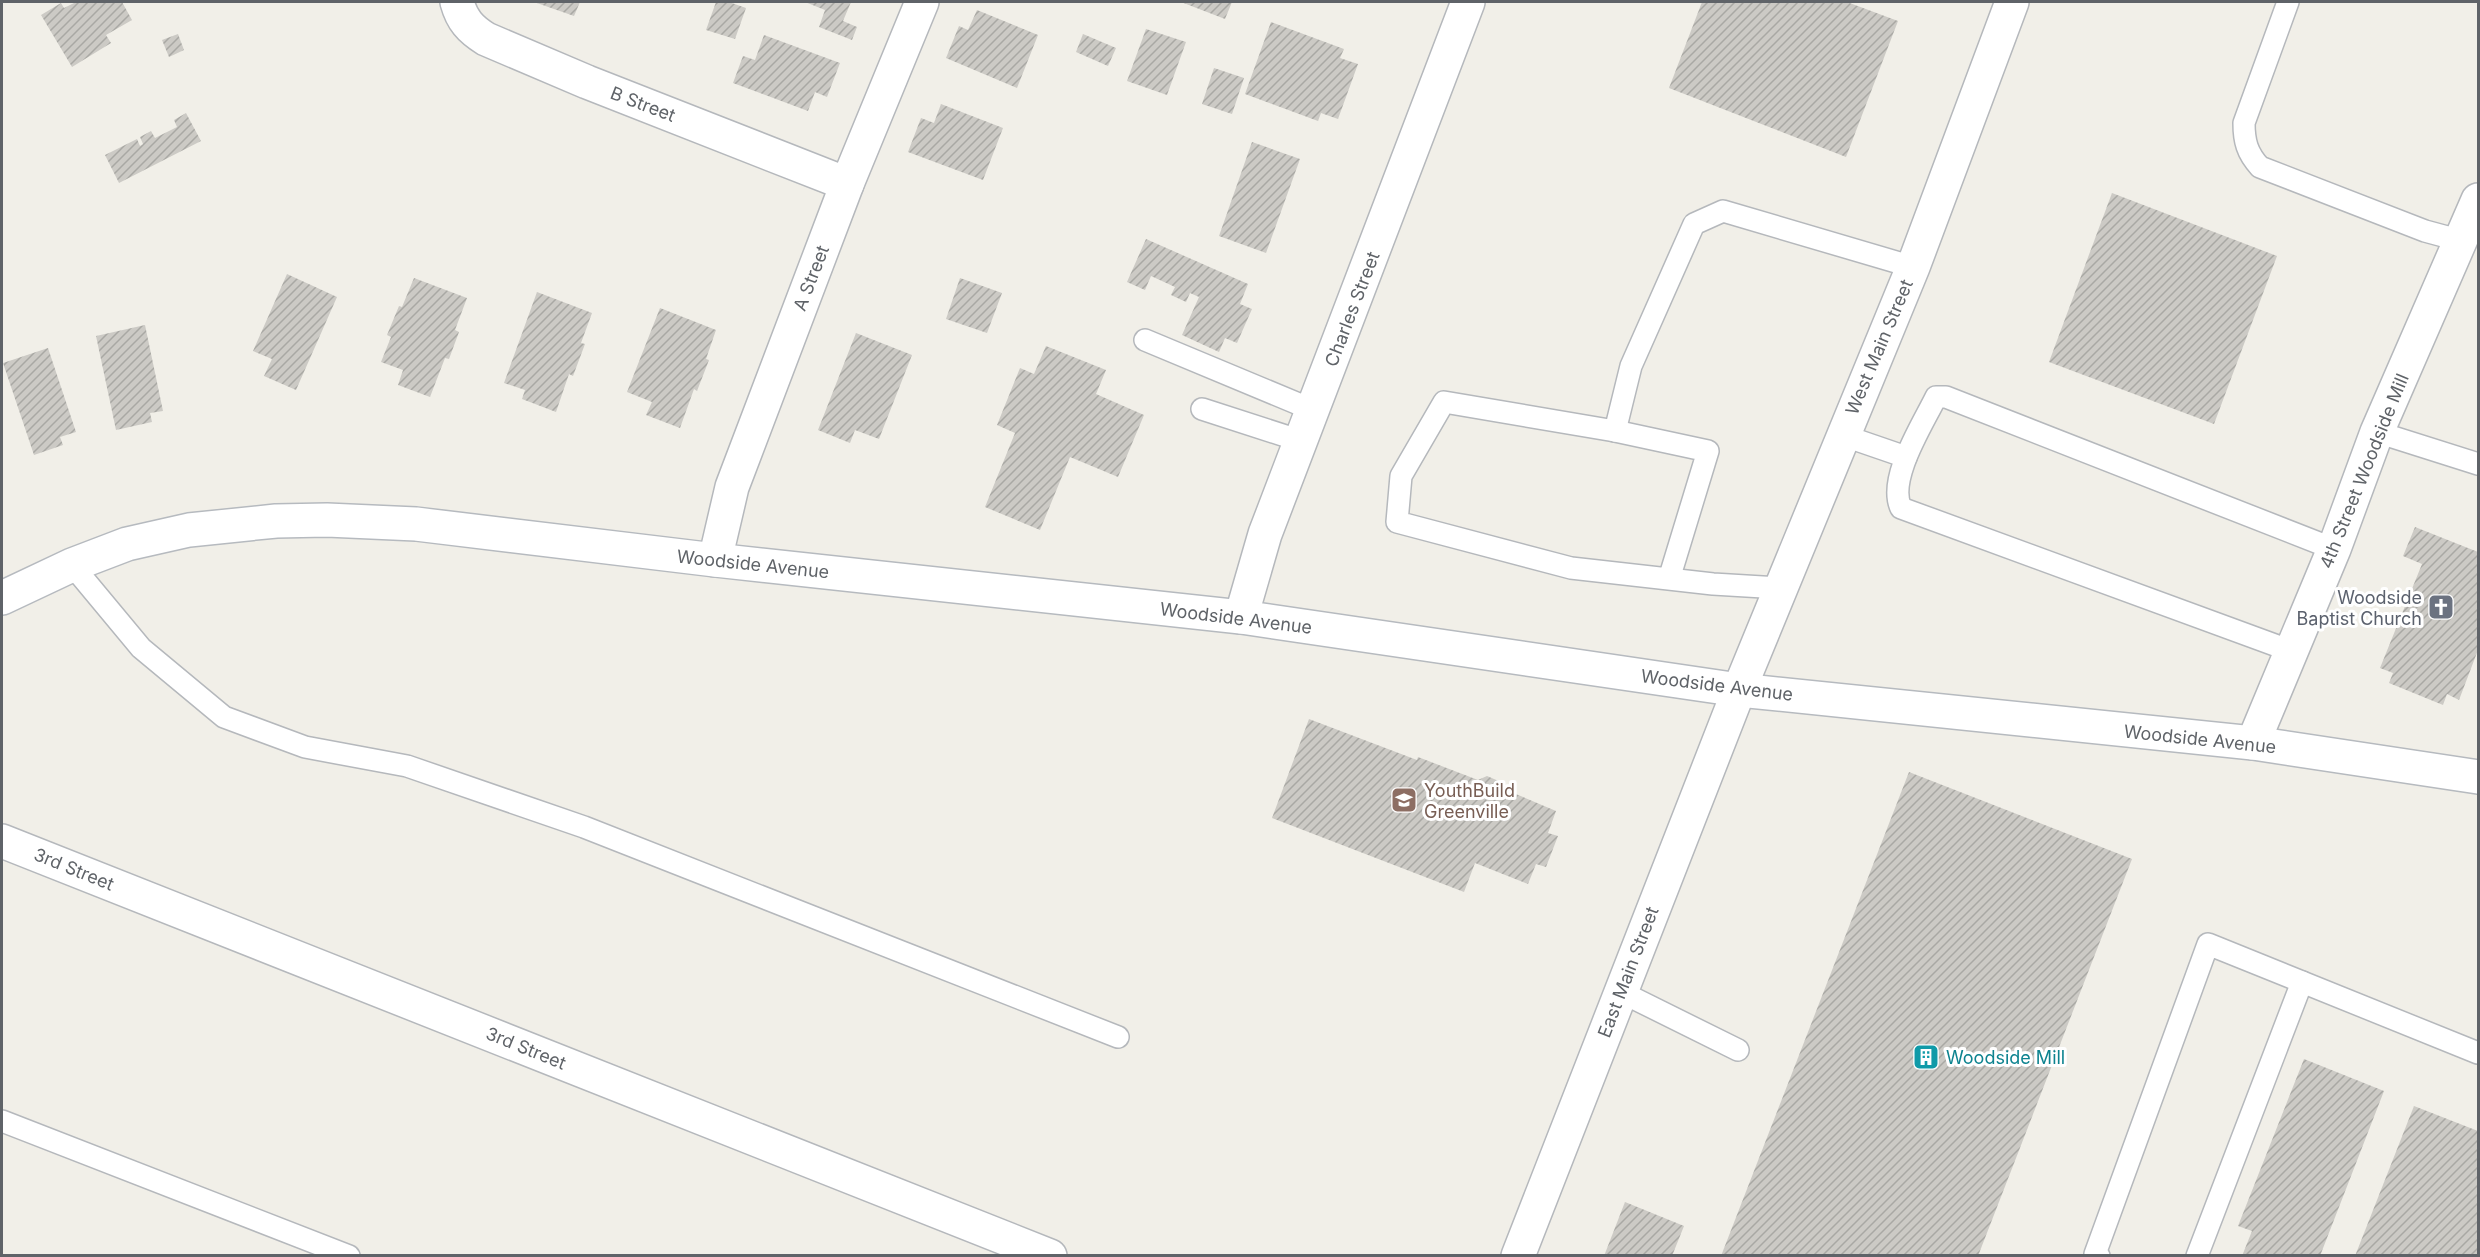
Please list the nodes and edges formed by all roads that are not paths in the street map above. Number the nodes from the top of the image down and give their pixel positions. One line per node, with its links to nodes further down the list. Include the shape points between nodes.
1 (457, 2): 6 (street, B Street, via 471,29 486,39)
2 (922, 2): 6 (street, A Street)
3 (1468, 2): 12 (street, Charles Street)
4 (2012, 2): 9 (street, West Main Street)
5 (2288, 2): 8 (lane, via 2244,123 2249,155 2260,167 2425,231)
6 (847, 184): 20 (street, A Street, via 732,487)
7 (2478, 200): 8 (street, 4th Street Woodside Mill)
8 (2462, 241): 14 (street, 4th Street Woodside Mill)
9 (1913, 267): 13 (lane, via 1723,211 1694,224 1631,366); 15 (street, West Main Street)
10 (1145, 340): 12 (lane)
11 (1202, 409): 16 (lane)
12 (1313, 410): 16 (street, Charles Street)
13 (1615, 431): 22 (lane, via 1708,451); 22 (lane, via 1444,402 1401,476 1397,522 1571,568)
14 (2377, 432): 18 (lane); 19 (street, 4th Street Woodside Mill)
15 (1842, 435): 17 (lane); 23 (street, West Main Street)
16 (1301, 441): 25 (street, Charles Street, via 1265,534)
17 (1906, 457): 19 (lane, via 1936,398 1946,397); 26 (lane, via 1896,497 1901,508)
18 (2478, 464)
19 (2334, 549): 26 (street, 4th Street Woodside Mill)
20 (715, 560): 21 (street, Woodside Avenue, via 416,524 327,520 189,530 127,544); 25 (street, Woodside Avenue)
21 (72, 565): 24 (street, Woodside Avenue); 33 (lane, via 141,648 224,717 305,747 407,766 584,827)
22 (1669, 579): 23 (lane)
23 (1780, 588): 27 (street, West Main Street)
24 (2, 598)
25 (1241, 618): 27 (street, Woodside Avenue)
26 (2291, 651): 28 (street, 4th Street Woodside Mill)
27 (1739, 690): 28 (street, Woodside Avenue); 32 (street, East Main Street)
28 (2253, 743): 29 (street, Woodside Avenue)
29 (2478, 777)
30 (2, 840): 38 (street, 3rd Street)
31 (2302, 982): 35 (lane); 40 (lane, via 2208,944 2095,1254); 41 (lane)
32 (1621, 992): 34 (lane); 39 (street, East Main Street)
33 (1118, 1037)
34 (1738, 1050)
35 (2478, 1053)
36 (2, 1121): 37 (lane)
37 (349, 1256)
38 (1050, 1256)
39 (1518, 1256)
40 (2099, 1256)
41 (2197, 1256)

